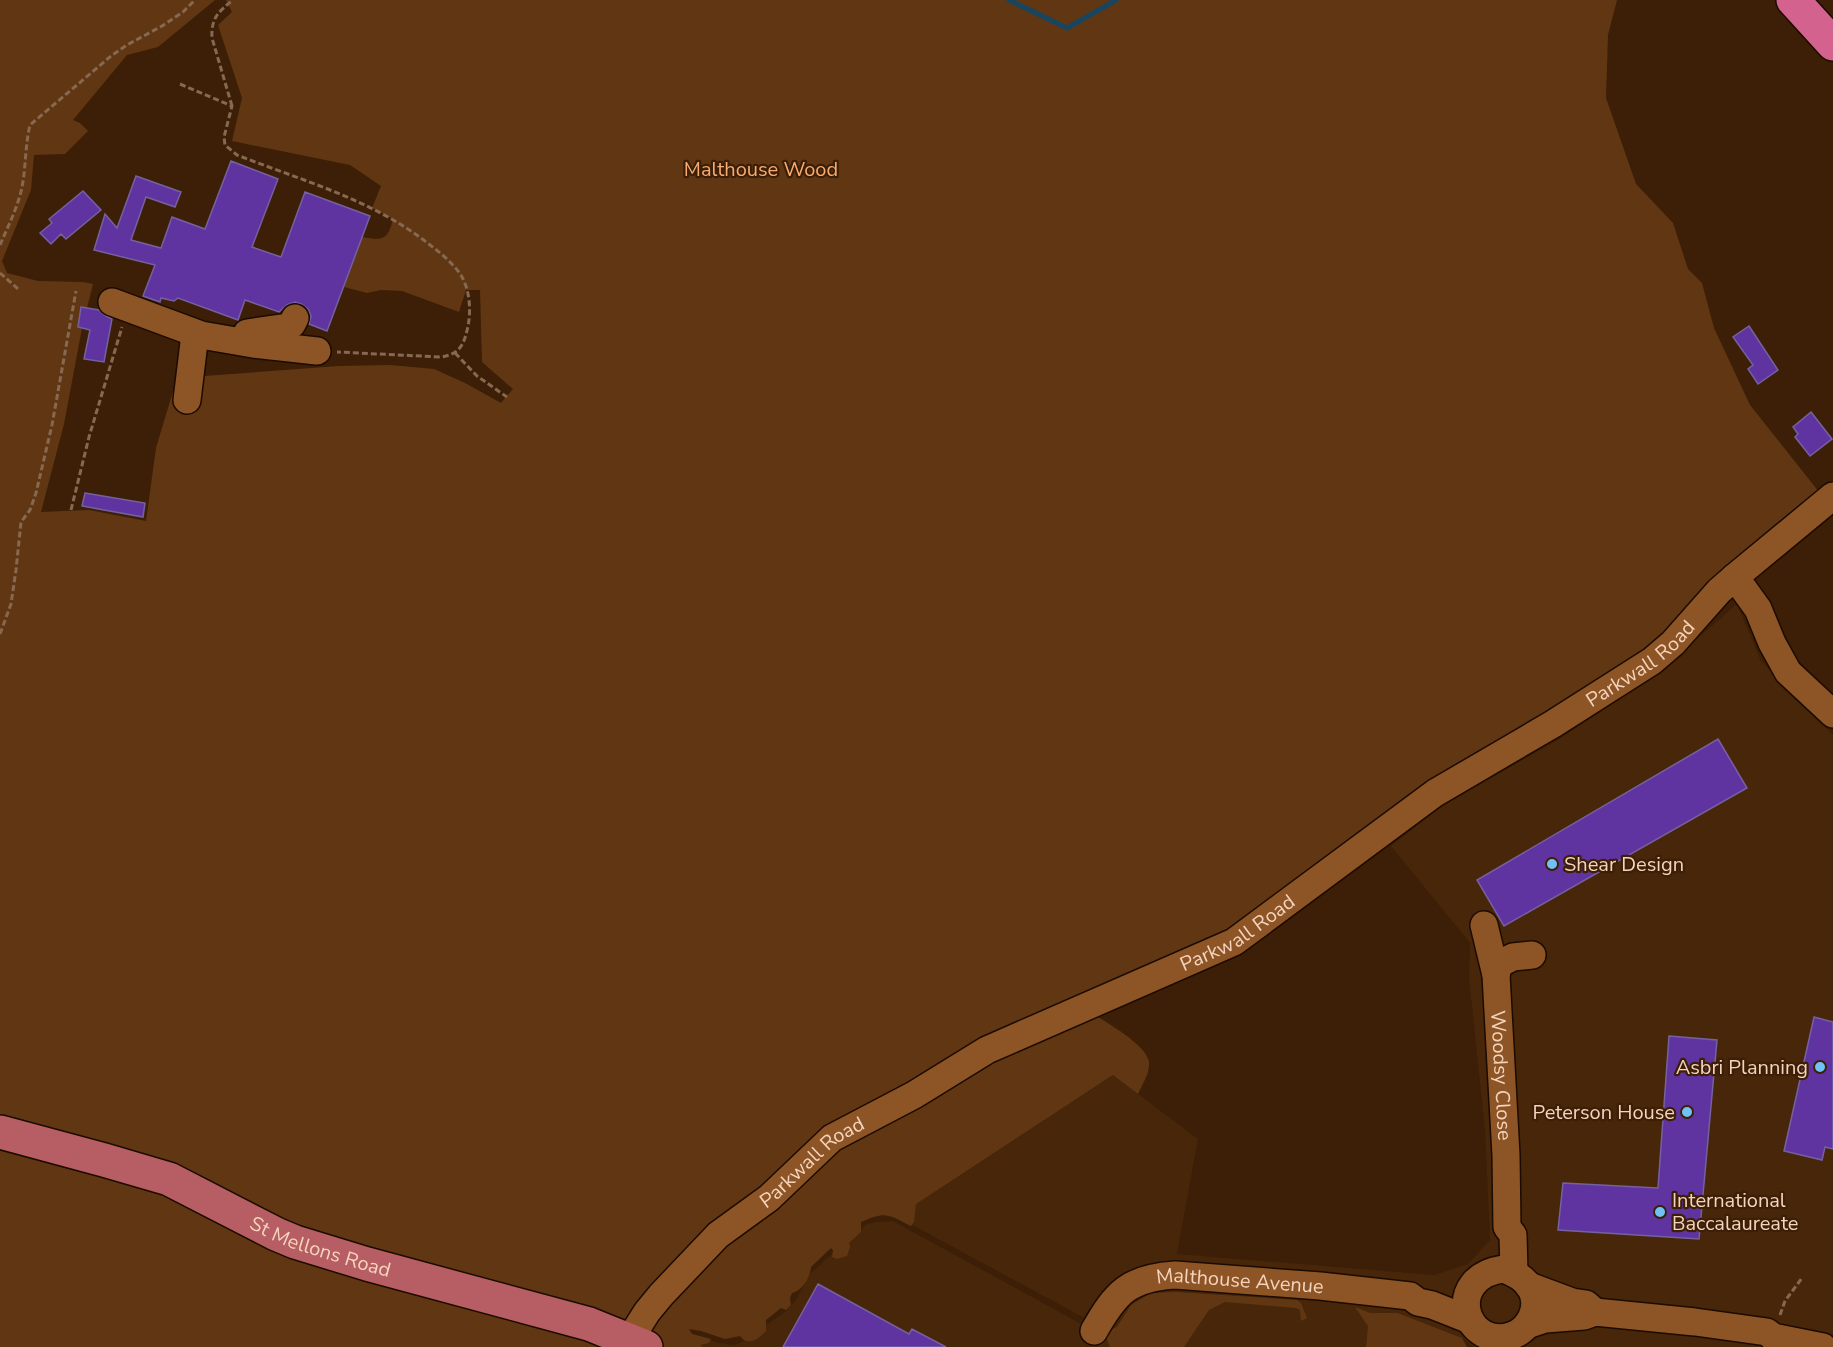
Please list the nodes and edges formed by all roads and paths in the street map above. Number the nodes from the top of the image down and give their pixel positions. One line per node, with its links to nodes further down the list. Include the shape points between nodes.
1 (195, 0): 7 (path, via 183,12 111,56 30,125 23,185)
2 (233, 0): 6 (path, via 219,12 211,27)
3 (1793, 0): 4 (highway)
4 (1833, 44)
5 (180, 84): 6 (path)
6 (232, 106): 15 (path, via 224,137 225,145 237,155 372,208 445,257 463,278 469,298 465,338)
7 (0, 245)
8 (0, 273): 9 (path)
9 (18, 289)
10 (76, 291): 21 (path, via 52,425 36,493 21,522 11,604)
11 (120, 305): 13 (street); 19 (path)
12 (295, 318): 13 (street, via 281,329)
13 (203, 335): 14 (street); 17 (street)
14 (317, 351): 15 (path, via 441,357)
15 (455, 353): 16 (path, via 477,376)
16 (507, 397)
17 (187, 400)
18 (1833, 496): 20 (street, Parkwall Road)
19 (71, 510)
20 (1735, 577): 22 (street, via 1758,609 1788,672); 38 (street, Parkwall Road, via 1652,662 1436,793 1234,942 987,1050 914,1095 832,1138 768,1198 718,1235 661,1295 647,1312)
21 (0, 634)
22 (1833, 714)
23 (1484, 925): 25 (street, Woodsy Close)
24 (1532, 955): 25 (street, via 1513,957 1499,964)
25 (1496, 975): 27 (street, Woodsy Close)
26 (0, 1132): 38 (main road, St Mellons Road, via 169,1179 295,1242 589,1324)
27 (1507, 1227): 29 (street, Woodsy Close, via 1513,1235); 30 (street)
28 (1802, 1278): 36 (path, via 1785,1302)
29 (1521, 1279): 30 (street, via 1503,1269); 32 (street, via 1572,1302 1586,1304); 34 (street, via 1536,1305)
30 (1477, 1280): 31 (street, Malthouse Avenue, via 1439,1291 1418,1291); 33 (street, via 1466,1297)
31 (1410, 1296): 33 (street, Malthouse Avenue); 35 (street, Malthouse Avenue, via 1155,1276 1118,1295)
32 (1595, 1312): 34 (street); 36 (street, via 1695,1322)
33 (1470, 1320): 37 (street)
34 (1527, 1325): 37 (street)
35 (1094, 1331)
36 (1773, 1336): 39 (street)
37 (1498, 1342)
38 (638, 1343)
39 (1823, 1347)

